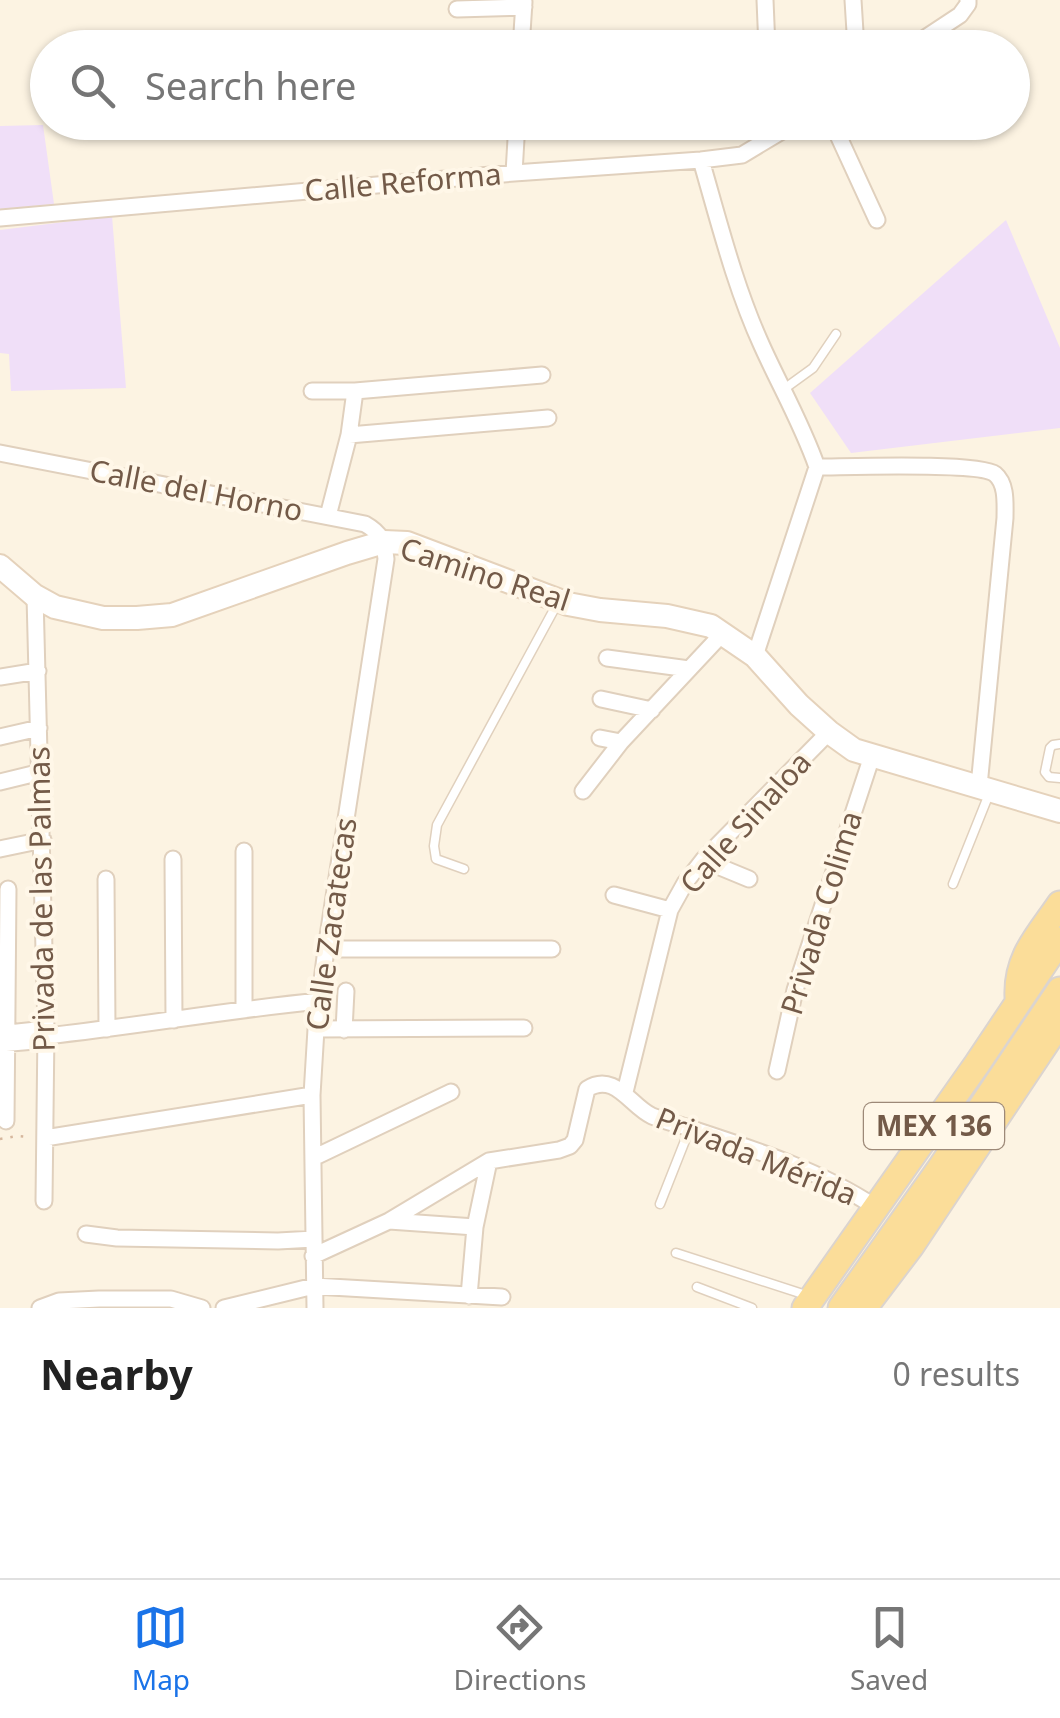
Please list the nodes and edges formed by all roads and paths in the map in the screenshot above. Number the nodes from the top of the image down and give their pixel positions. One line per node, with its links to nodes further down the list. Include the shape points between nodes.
1 (765, 0): 7 (street)
2 (853, 0): 8 (street)
3 (968, 2): 9 (street)
4 (524, 4): 5 (street); 6 (street)
5 (457, 10)
6 (523, 30)
7 (766, 30)
8 (855, 30)
9 (937, 30)
10 (516, 140): 15 (street)
11 (771, 140): 13 (street, Calle Reforma)
12 (840, 140): 17 (street)
13 (768, 142): 14 (street, Calle Reforma, via 742,155)
14 (701, 160): 15 (street, Calle Reforma); 20 (street, via 728,254)
15 (514, 172): 16 (street, Calle Reforma)
16 (0, 218)
17 (877, 220)
18 (836, 334): 20 (lane, via 813,368)
19 (542, 375): 22 (street)
20 (784, 389): 26 (street)
21 (312, 391): 22 (street)
22 (355, 391): 24 (street)
23 (548, 418): 24 (street)
24 (350, 435): 27 (street)
25 (0, 453): 27 (street, Calle del Horno)
26 (817, 466): 33 (street); 50 (street, via 957,467 999,477 1005,518)
27 (328, 516): 28 (street, Calle del Horno, via 364,524)
28 (384, 542): 30 (main road, Camino Real, via 172,614 104,618); 31 (main road, Camino Real, via 407,543); 68 (street, Calle Zacatecas)
29 (0, 566): 30 (main road, Camino Real)
30 (36, 596): 35 (street, Privada de las Palmas)
31 (559, 601): 32 (main road, Camino Real, via 667,616); 58 (lane, via 437,825 436,859)
32 (723, 634): 33 (main road, Camino Real); 36 (street)
33 (754, 656): 41 (main road, Camino Real)
34 (607, 658): 36 (street)
35 (38, 670): 37 (street); 40 (street, Privada de las Palmas)
36 (689, 670): 39 (street)
37 (0, 676)
38 (602, 699): 39 (street)
39 (652, 710): 44 (street)
40 (39, 728): 42 (street); 47 (street, Privada de las Palmas)
41 (829, 732): 46 (main road, Camino Real); 57 (street, Calle Sinaloa)
42 (0, 737)
43 (600, 738): 44 (street)
44 (622, 742): 51 (street)
45 (1060, 744): 48 (lane, via 1050,748 1045,772)
46 (872, 756): 50 (main road, Camino Real); 82 (street, Privada Colima, via 795,990)
47 (40, 772): 49 (street); 53 (street, Privada de las Palmas)
48 (1060, 778)
49 (0, 782)
50 (984, 788): 52 (main road, Camino Real); 61 (lane)
51 (583, 790)
52 (1059, 812)
53 (43, 840): 54 (street); 80 (street, Privada de las Palmas)
54 (0, 849)
55 (244, 851): 73 (street)
56 (173, 859): 74 (street)
57 (703, 860): 59 (street); 65 (street, Calle Sinaloa)
58 (464, 869)
59 (749, 879)
60 (106, 880): 77 (street)
61 (952, 884)
62 (8, 889): 81 (street)
63 (614, 896): 65 (street)
64 (1060, 904): 71 (main road, via 1022,960)
65 (670, 910): 84 (street, Calle Sinaloa)
66 (1060, 940): 71 (main road, MEX 136)
67 (552, 949): 68 (street)
68 (326, 950): 72 (street, Calle Zacatecas)
69 (1060, 990): 112 (main road, MEX 136)
70 (346, 991): 79 (street)
71 (1018, 1000): 94 (main road, MEX 136)
72 (320, 1001): 73 (street); 78 (street, Calle Zacatecas)
73 (244, 1008): 74 (street)
74 (174, 1020): 77 (street)
75 (1060, 1022): 113 (main road)
76 (524, 1028): 79 (street)
77 (107, 1030): 80 (street)
78 (316, 1030): 79 (street); 85 (street, Calle Zacatecas)
79 (344, 1030)
80 (46, 1035): 81 (street); 89 (street, Privada de las Palmas)
81 (5, 1040): 86 (street)
82 (777, 1072)
83 (451, 1092): 90 (street)
84 (625, 1092): 87 (street, Privada Mérida, via 648,1115); 91 (street, Privada Mérida, via 604,1084 586,1089 570,1146)
85 (312, 1095): 89 (street); 90 (street, Calle Zacatecas)
86 (6, 1121)
87 (690, 1128): 93 (lane); 94 (street, Privada Mérida, via 800,1168)
88 (0, 1138): 89 (path)
89 (45, 1138): 92 (street, Privada de las Palmas)
90 (313, 1158): 98 (street, Calle Zacatecas)
91 (489, 1161): 95 (street); 96 (street)
92 (44, 1201)
93 (660, 1204)
94 (875, 1207): 105 (main road, MEX 136)
95 (389, 1221): 96 (street); 100 (street)
96 (475, 1227): 103 (street)
97 (86, 1234): 98 (street)
98 (314, 1239): 100 (street, Calle Zacatecas)
99 (676, 1253): 105 (lane)
100 (314, 1256): 101 (street, Calle Zacatecas)
101 (314, 1286): 103 (street); 109 (street); 110 (street, Calle Zacatecas)
102 (697, 1287): 111 (lane)
103 (469, 1296): 104 (street)
104 (502, 1297)
105 (808, 1302)
106 (101, 1303): 107 (street); 108 (street, via 171,1300)
107 (40, 1308)
108 (202, 1308)
109 (224, 1308)
110 (314, 1308)
111 (752, 1308)
112 (841, 1308)
113 (864, 1308)

